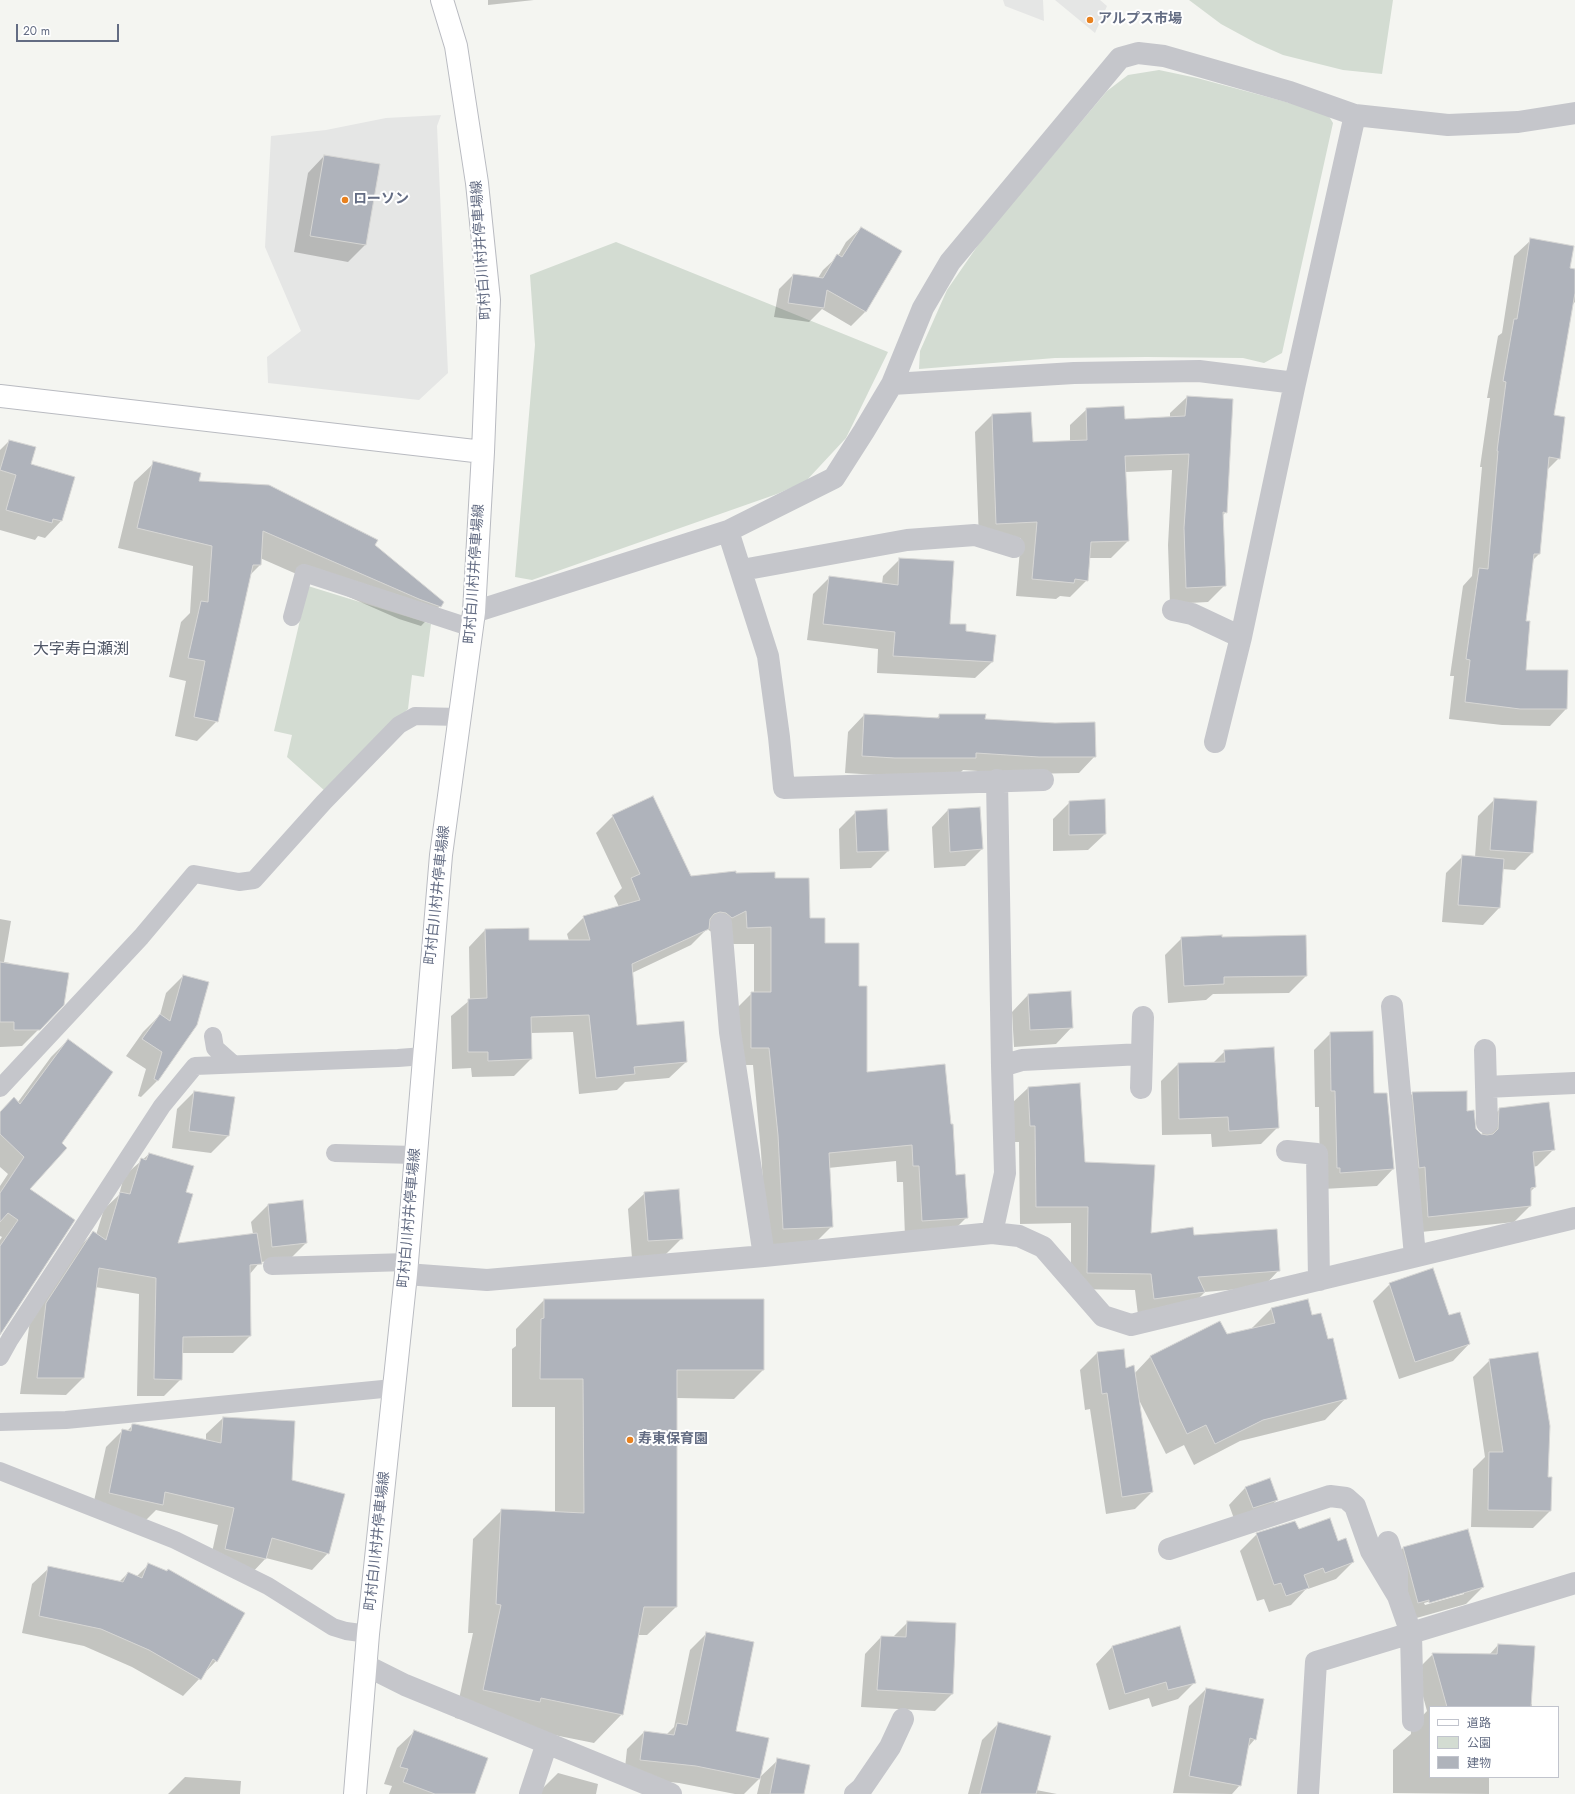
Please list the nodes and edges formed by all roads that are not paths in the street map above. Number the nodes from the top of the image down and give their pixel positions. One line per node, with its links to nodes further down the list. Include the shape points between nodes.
1 (442, 0): 7 (main road, 町村白川村井停車場線, via 459,61 477,183 489,300)
2 (1575, 114): 3 (street, via 1518,122 1448,125)
3 (1355, 115): 4 (street); 5 (street, via 1290,92 1164,56 1138,53 1120,58 950,262 923,308)
4 (1295, 383): 5 (street, via 1199,371 1074,373); 14 (street)
5 (892, 384): 8 (street, via 834,478)
6 (0, 396): 7 (main road)
7 (483, 452): 13 (main road, 町村白川村井停車場線)
8 (728, 531): 10 (street); 13 (street)
9 (1014, 547): 10 (street, via 975,535 907,540)
10 (742, 570): 17 (street, via 768,656 784,788)
11 (1173, 610): 14 (street, via 1192,614)
12 (292, 617): 13 (lane, via 304,573)
13 (473, 620): 15 (main road, 町村白川村井停車場線)
14 (1241, 637): 16 (street)
15 (460, 717): 25 (main road, 町村白川村井停車場線, via 441,855); 30 (lane, via 415,716 399,725 324,802 254,880 239,882 194,874 141,937)
16 (1215, 742)
17 (997, 780): 18 (street); 27 (street)
18 (1043, 780)
19 (721, 924): 38 (street, via 730,1032)
20 (1392, 1006): 39 (street)
21 (1143, 1017): 24 (street)
22 (213, 1036): 26 (lane, via 215,1048)
23 (1485, 1050): 29 (street)
24 (1142, 1054): 27 (street, via 1022,1060); 31 (street)
25 (424, 1056): 26 (lane); 35 (main road, 町村白川村井停車場線)
26 (233, 1064): 43 (lane, via 195,1066 162,1106)
27 (1002, 1066): 37 (street, via 1005,1173)
28 (1575, 1083): 29 (street)
29 (1486, 1087): 32 (street)
30 (0, 1088)
31 (1141, 1088)
32 (1487, 1123)
33 (1287, 1151): 42 (street, via 1317,1154)
34 (335, 1153): 35 (lane)
35 (415, 1155): 41 (main road, 町村白川村井停車場線)
36 (1575, 1218): 39 (street)
37 (992, 1233): 38 (street); 42 (street, via 1019,1236 1043,1247 1103,1316 1131,1325)
38 (764, 1256): 41 (street, via 487,1280)
39 (1415, 1256): 42 (street)
40 (272, 1266): 41 (lane)
41 (406, 1268): 44 (main road, 町村白川村井停車場線)
42 (1319, 1280)
43 (0, 1358)
44 (393, 1388): 45 (lane, via 66,1420); 52 (main road, 町村白川村井停車場線)
45 (0, 1422)
46 (0, 1471): 52 (lane, via 175,1540 268,1586 333,1627 346,1632)
47 (1388, 1542): 50 (street, via 1397,1571)
48 (1169, 1549): 50 (street, via 1330,1496 1346,1498 1355,1506 1371,1551)
49 (1575, 1583): 51 (street)
50 (1398, 1596): 51 (street)
51 (1411, 1633): 55 (street); 61 (street, via 1316,1662)
52 (368, 1634): 53 (main road, 町村白川村井停車場線)
53 (366, 1665): 56 (street, via 405,1685); 57 (main road, 町村白川村井停車場線)
54 (903, 1719): 60 (street, via 890,1747 862,1788)
55 (1413, 1721)
56 (547, 1743): 58 (street); 59 (street)
57 (355, 1794)
58 (530, 1794)
59 (671, 1794)
60 (855, 1794)
61 (1308, 1794)

